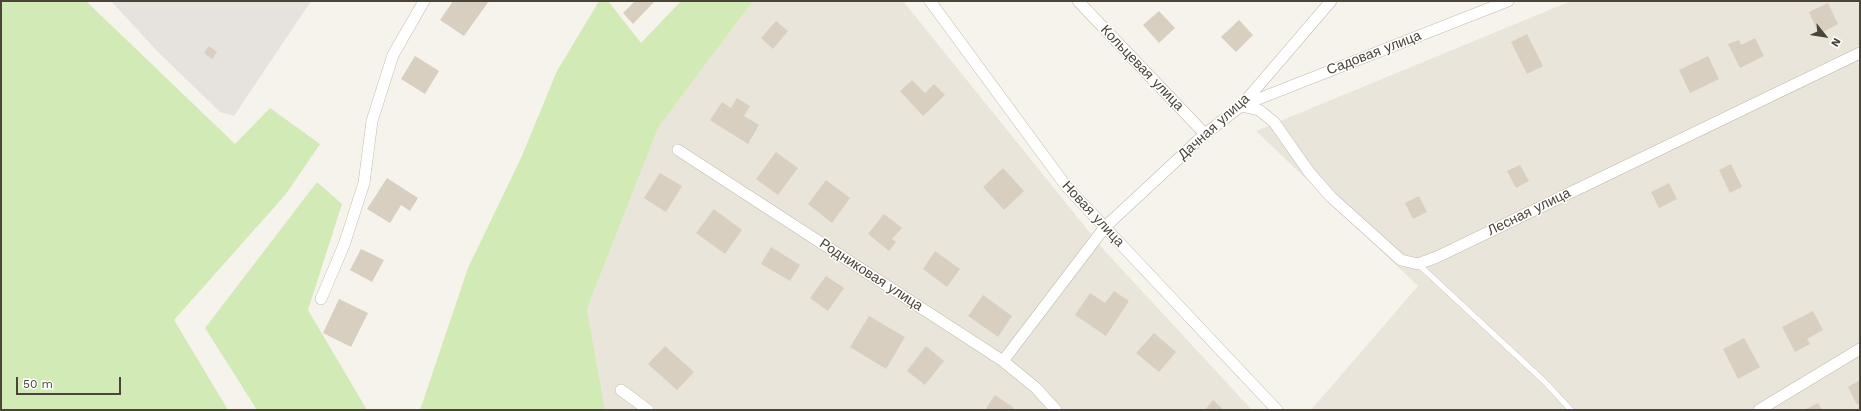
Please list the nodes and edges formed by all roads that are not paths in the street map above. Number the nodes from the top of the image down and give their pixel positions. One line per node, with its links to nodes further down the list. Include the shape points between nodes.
1 (424, 1): 12 (street, via 393,55 372,120 364,182 344,245)
2 (930, 1): 10 (street, Новая улица, via 1066,186)
3 (1078, 1): 8 (street, Кольцевая улица)
4 (1331, 1): 7 (street, Дачная улица)
5 (1508, 1): 7 (street, Садовая улица)
6 (1860, 53): 11 (street, Лесная улица)
7 (1241, 106): 8 (street, Дачная улица); 11 (street, via 1259,110 1274,122 1309,172 1332,197 1401,260)
8 (1205, 134): 10 (street, Дачная улица)
9 (678, 150): 14 (street, Родниковая улица)
10 (1105, 227): 14 (street, Дачная улица); 18 (street, Новая улица)
11 (1418, 264): 19 (lane, via 1545,382)
12 (321, 299)
13 (1860, 349): 20 (street)
14 (1002, 361): 17 (street, Родниковая улица, via 1036,388)
15 (621, 390): 16 (street)
16 (648, 410)
17 (1056, 410)
18 (1277, 410)
19 (1571, 410)
20 (1760, 410)

